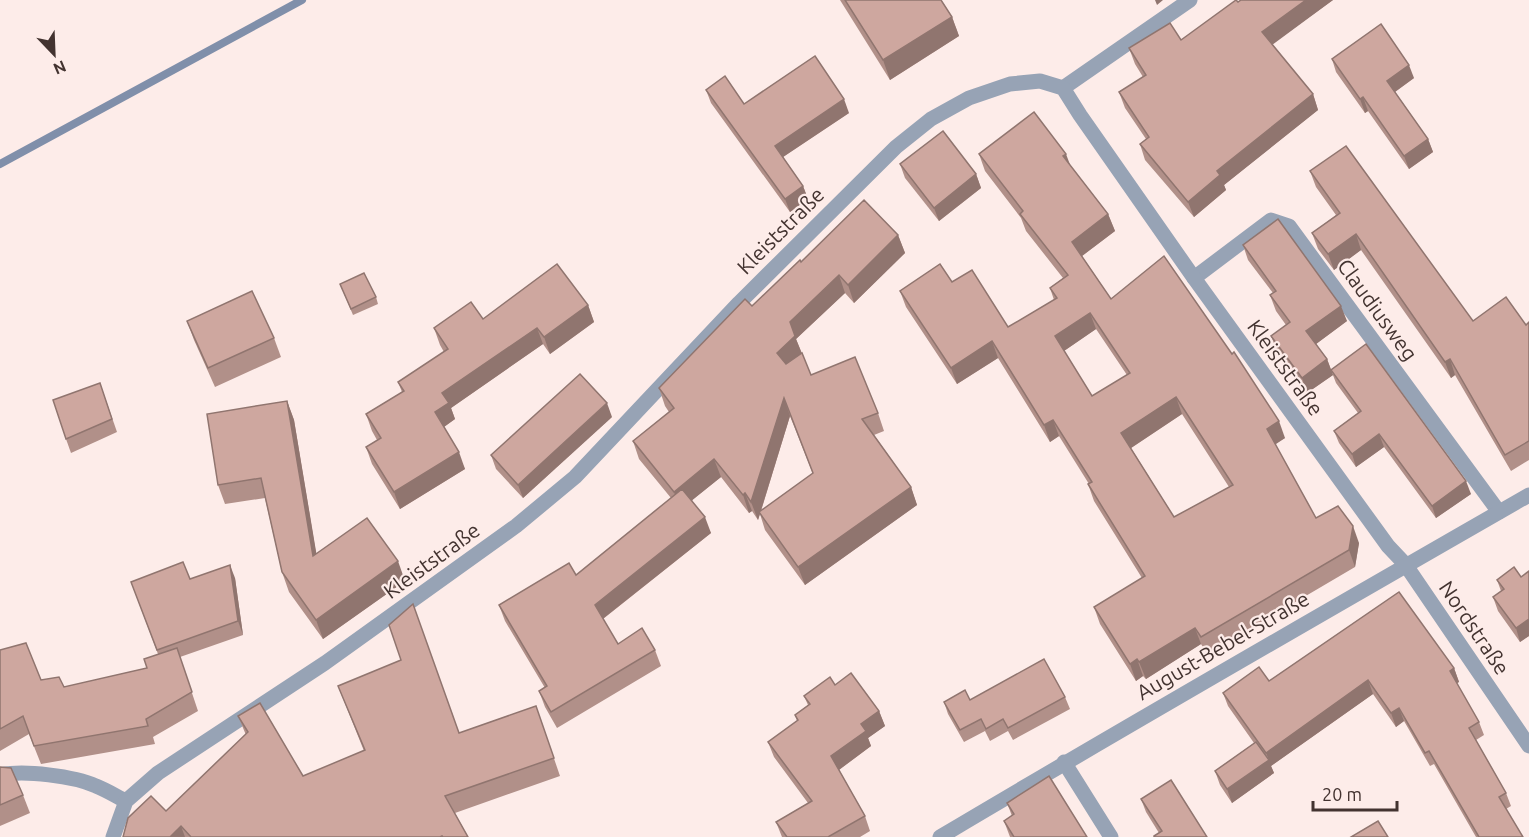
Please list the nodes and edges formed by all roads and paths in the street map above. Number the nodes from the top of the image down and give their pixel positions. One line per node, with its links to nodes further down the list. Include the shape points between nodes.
1 (1190, 0): 2 (street)
2 (1063, 88): 3 (street, Kleiststraße); 10 (street, Kleiststraße, via 1040,81 1010,84 969,98 931,119 888,154 739,303 574,477 524,519 325,663 158,773)
3 (1194, 278): 5 (street, Claudiusweg, via 1271,220 1289,226); 6 (street, Kleiststraße)
4 (1529, 495): 5 (street, August-Bebel-Straße)
5 (1499, 512): 6 (street, August-Bebel-Straße)
6 (1405, 564): 7 (street, Nordstraße); 8 (street, August-Bebel-Straße)
7 (1529, 746)
8 (1064, 762): 12 (street, August-Bebel-Straße); 13 (street)
9 (0, 775): 10 (street, via 64,778 95,785)
10 (126, 801): 11 (street, Kleiststraße)
11 (113, 837)
12 (940, 837)
13 (1111, 837)

